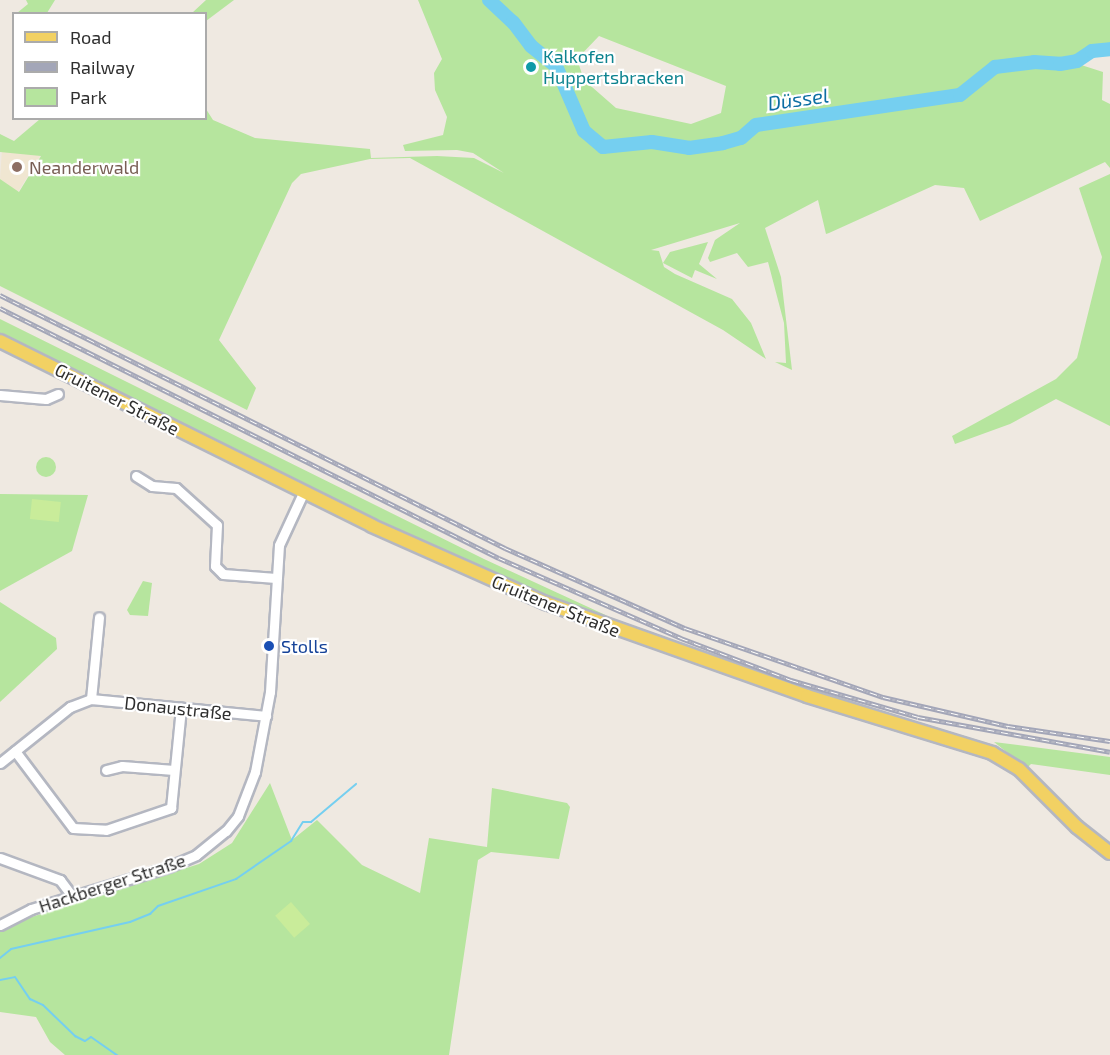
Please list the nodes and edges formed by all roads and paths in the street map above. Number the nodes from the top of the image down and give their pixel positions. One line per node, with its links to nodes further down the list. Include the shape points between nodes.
1 (0, 341): 5 (main road, Gruitener Straße)
2 (58, 394): 3 (street, via 46,399)
3 (0, 395)
4 (136, 476): 6 (street, via 152,486 176,488 218,525 214,566 223,574)
5 (303, 493): 6 (street, Hackberger Straße, via 279,544); 15 (main road, Gruitener Straße, via 502,585 650,643 992,753 1019,769 1083,833)
6 (276, 578): 10 (street, Hackberger Straße, via 274,662)
7 (99, 617): 8 (street)
8 (91, 699): 9 (street, Donaustraße); 11 (street, via 70,707)
9 (181, 707): 10 (street, Donaustraße); 14 (street)
10 (266, 716): 17 (street, Hackberger Straße, via 246,800 226,831 196,855 168,867)
11 (15, 751): 12 (street); 14 (street, via 73,828 89,831 106,830 171,808)
12 (0, 763)
13 (106, 770): 14 (street, via 122,766)
14 (174, 770)
15 (1110, 853)
16 (0, 858): 17 (street, via 60,880)
17 (72, 896): 18 (street, Hackberger Straße, via 31,909)
18 (0, 925)

